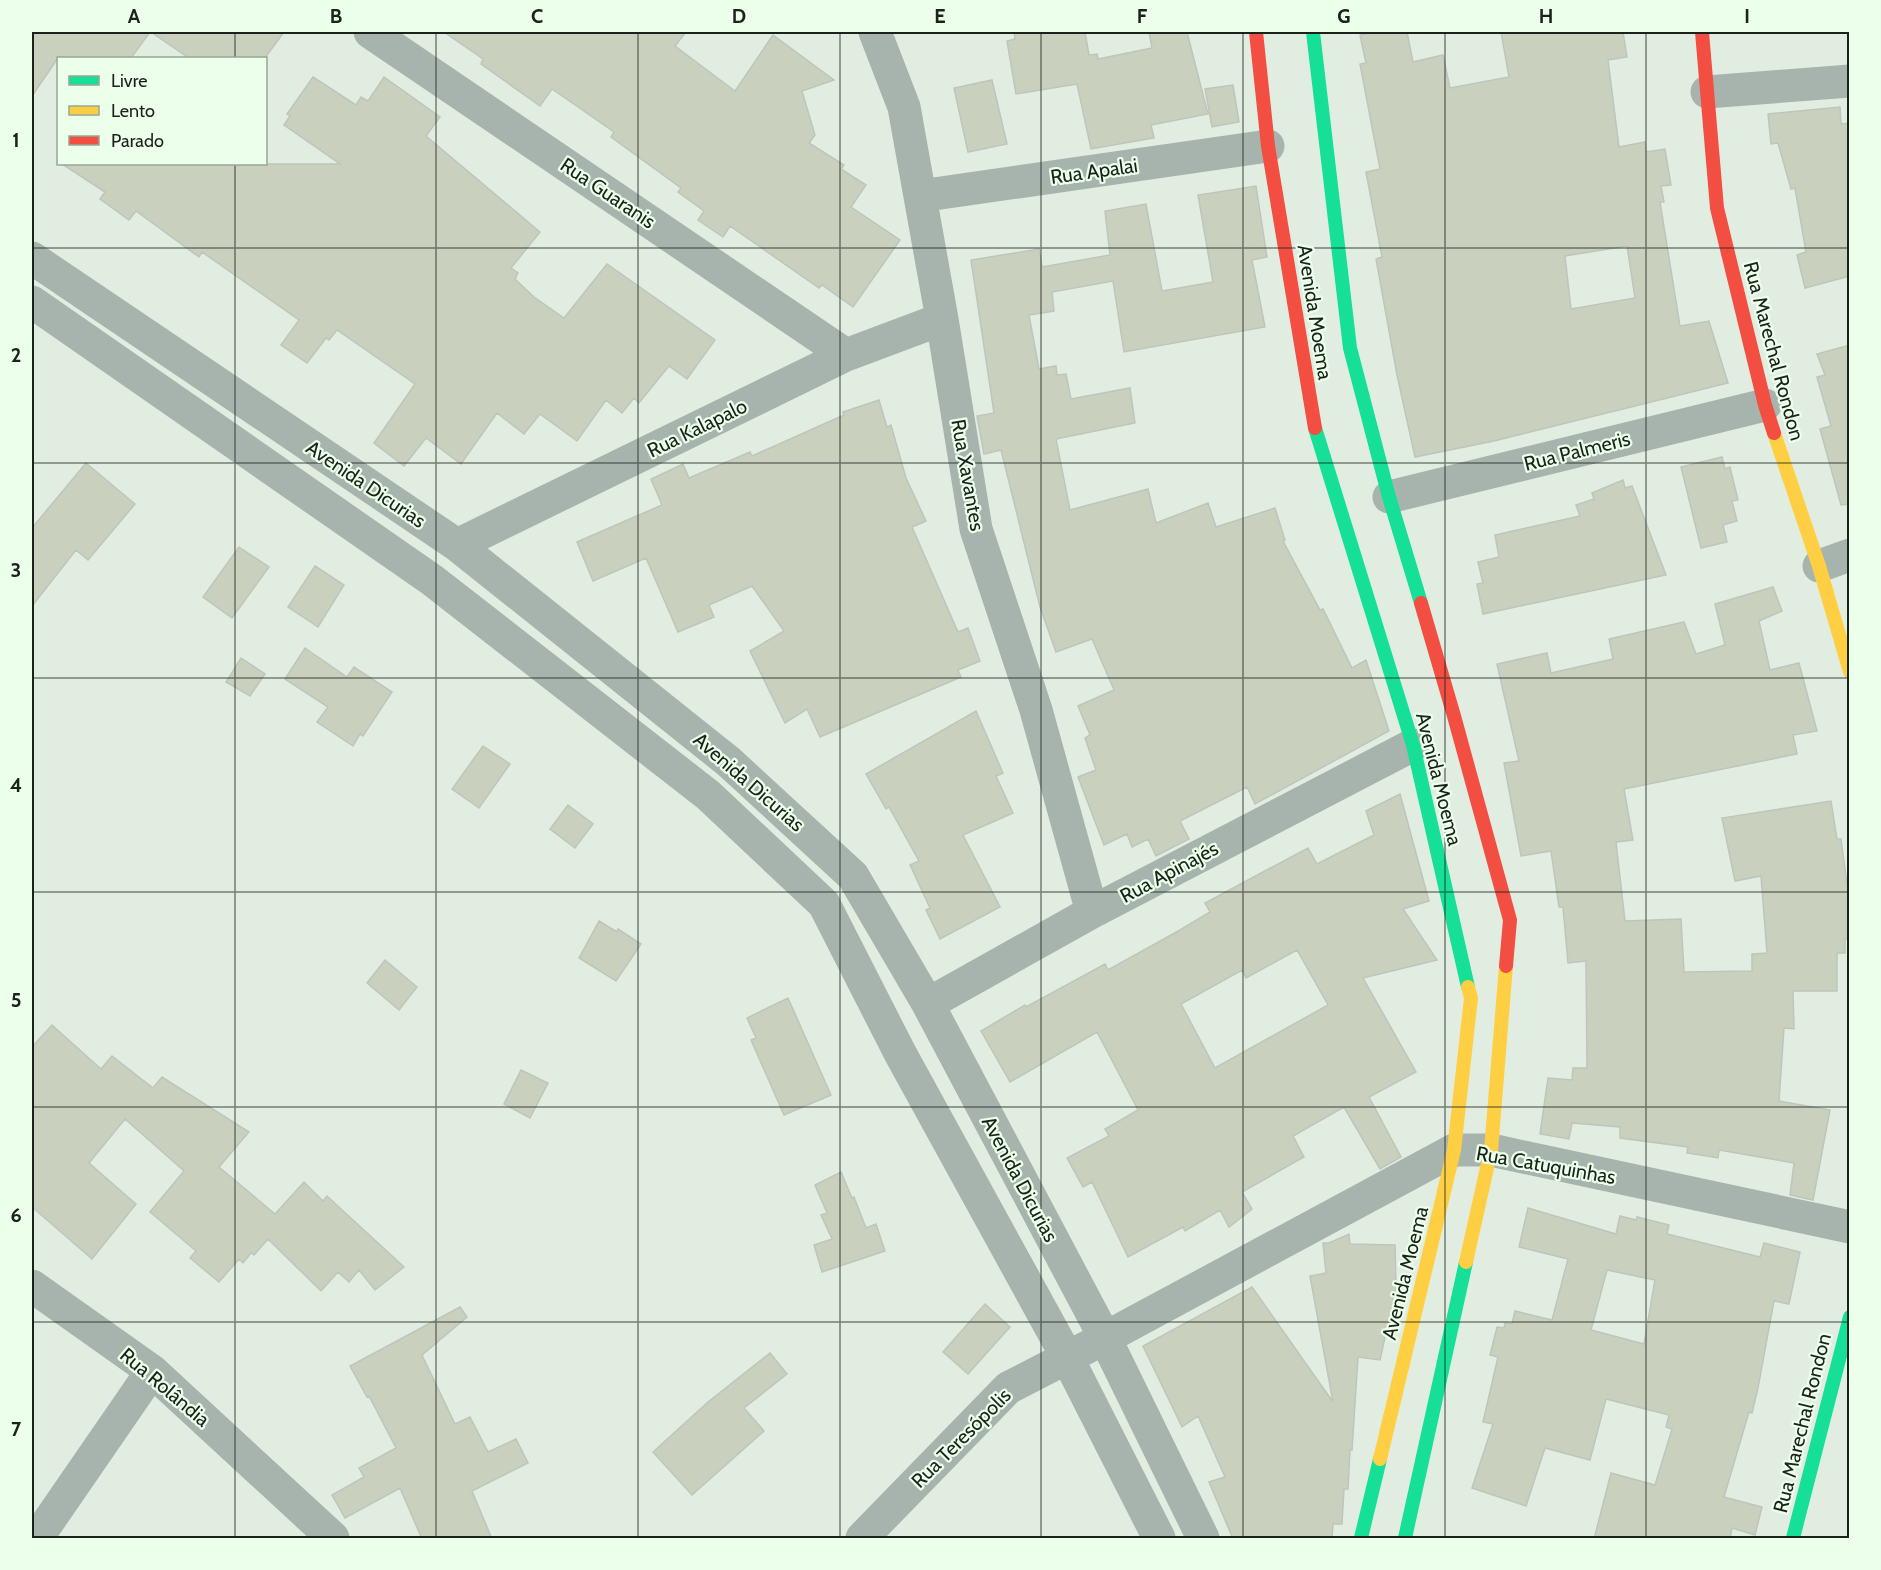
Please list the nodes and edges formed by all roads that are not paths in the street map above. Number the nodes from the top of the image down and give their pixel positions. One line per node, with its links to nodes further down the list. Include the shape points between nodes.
1 (370, 32): 13 (street, Rua Guaranis)
2 (875, 32): 9 (street, Rua Xavantes, via 904,107)
3 (1256, 32): 8 (street, Avenida Moema)
4 (1313, 32): 15 (street, Avenida Moema, via 1350,348)
5 (1702, 32): 7 (street, Rua Marechal Rondon)
6 (1850, 81): 7 (street)
7 (1707, 92): 14 (street, Rua Marechal Rondon, via 1717,208)
8 (1268, 146): 9 (street, Rua Apalai); 20 (street, Avenida Moema, via 1313,420)
9 (920, 196): 12 (street, Rua Xavantes)
10 (32, 258): 16 (street, Avenida Dicurias)
11 (32, 302): 29 (street, Avenida Dicurias, via 432,580 708,795 824,904 900,1053)
12 (942, 319): 13 (street, Rua Kalapalo); 21 (street, Rua Xavantes, via 976,529 1036,710)
13 (846, 355): 16 (street, Rua Kalapalo)
14 (1765, 405): 15 (street, Rua Palmeris); 18 (street, Rua Marechal Rondon)
15 (1389, 496): 24 (street, Avenida Moema, via 1510,920)
16 (457, 545): 22 (street, Avenida Dicurias, via 729,762 853,876)
17 (1850, 555): 18 (street)
18 (1819, 566): 19 (street, Rua Marechal Rondon)
19 (1850, 672)
20 (1413, 745): 21 (street, Rua Apinajés); 23 (street, Avenida Moema, via 1471,998)
21 (1092, 912): 22 (street, Rua Apinajés)
22 (928, 1004): 28 (street, Avenida Dicurias)
23 (1454, 1150): 24 (street, Rua Catuquinhas); 28 (street, Rua Catuquinhas); 37 (street, Avenida Moema)
24 (1491, 1150): 25 (street, Rua Catuquinhas); 38 (street, Avenida Moema)
25 (1850, 1227)
26 (32, 1286): 31 (street, Rua Rolândia)
27 (1850, 1317): 30 (street, Rua Marechal Rondon)
28 (1105, 1338): 29 (street, Rua Teresópolis); 36 (street, Avenida Dicurias)
29 (1067, 1357): 34 (street, Rua Teresópolis, via 1008,1388); 35 (street, Avenida Dicurias)
30 (1843, 1366): 39 (street, Rua Marechal Rondon)
31 (152, 1371): 32 (street); 33 (street, Rua Rolândia)
32 (37, 1539)
33 (333, 1539)
34 (862, 1539)
35 (1159, 1539)
36 (1203, 1539)
37 (1361, 1539)
38 (1405, 1539)
39 (1793, 1539)

